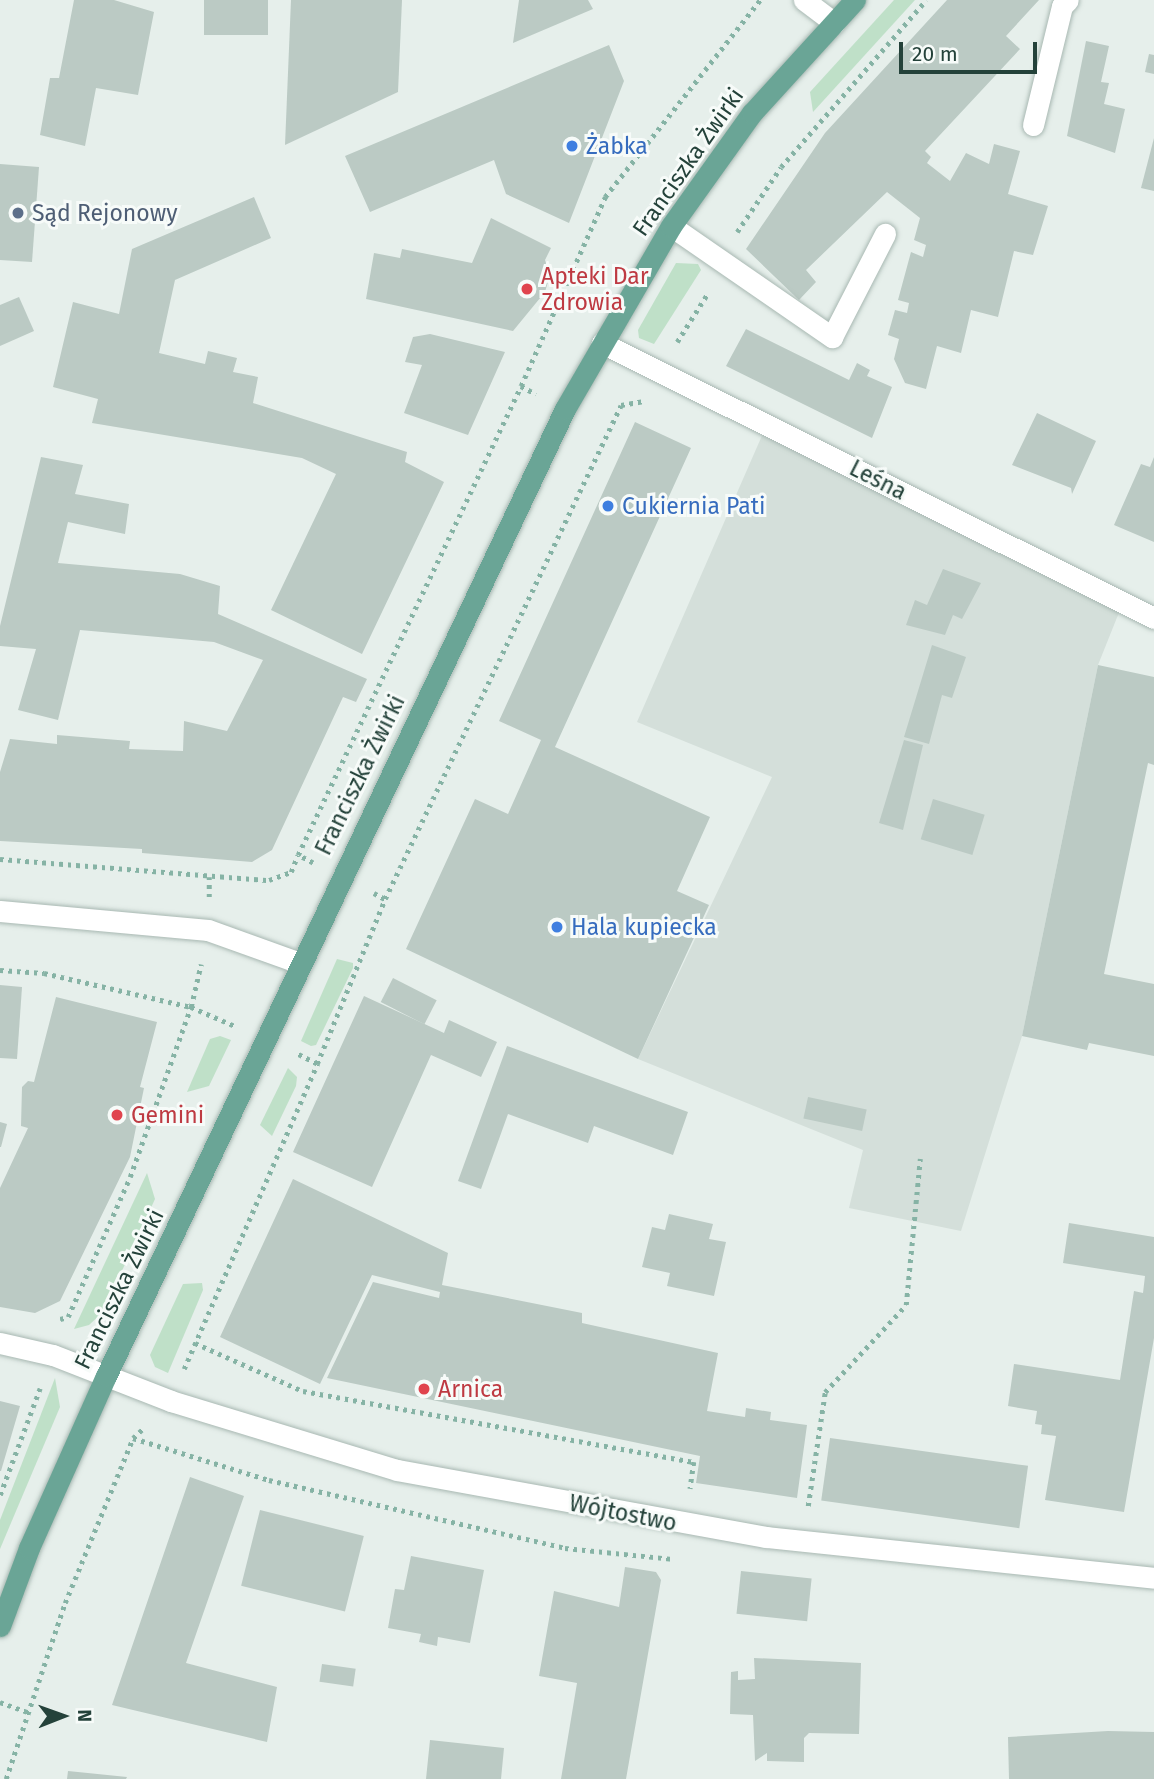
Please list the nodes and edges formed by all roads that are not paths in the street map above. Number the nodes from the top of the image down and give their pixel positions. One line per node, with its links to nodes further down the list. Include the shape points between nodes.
1 (804, 0): 4 (street)
2 (855, 0): 4 (main road, Franciszka Żwirki)
3 (1068, 0): 5 (street, via 1062,6)
4 (834, 23): 6 (main road, Franciszka Żwirki, via 752,113)
5 (1033, 125)
6 (671, 226): 7 (street, via 832,337); 8 (main road, Franciszka Żwirki)
7 (885, 234)
8 (602, 343): 9 (street, Leśna); 11 (main road, Franciszka Żwirki, via 565,409)
9 (1154, 618)
10 (0, 911): 11 (street, via 208,930)
11 (300, 963): 13 (main road, Franciszka Żwirki)
12 (0, 1343): 13 (street, Wójtostwo, via 52,1355)
13 (106, 1376): 14 (street, Wójtostwo, via 171,1401 397,1469 695,1527); 15 (main road, Franciszka Żwirki, via 29,1548)
14 (1154, 1578)
15 (0, 1626)

